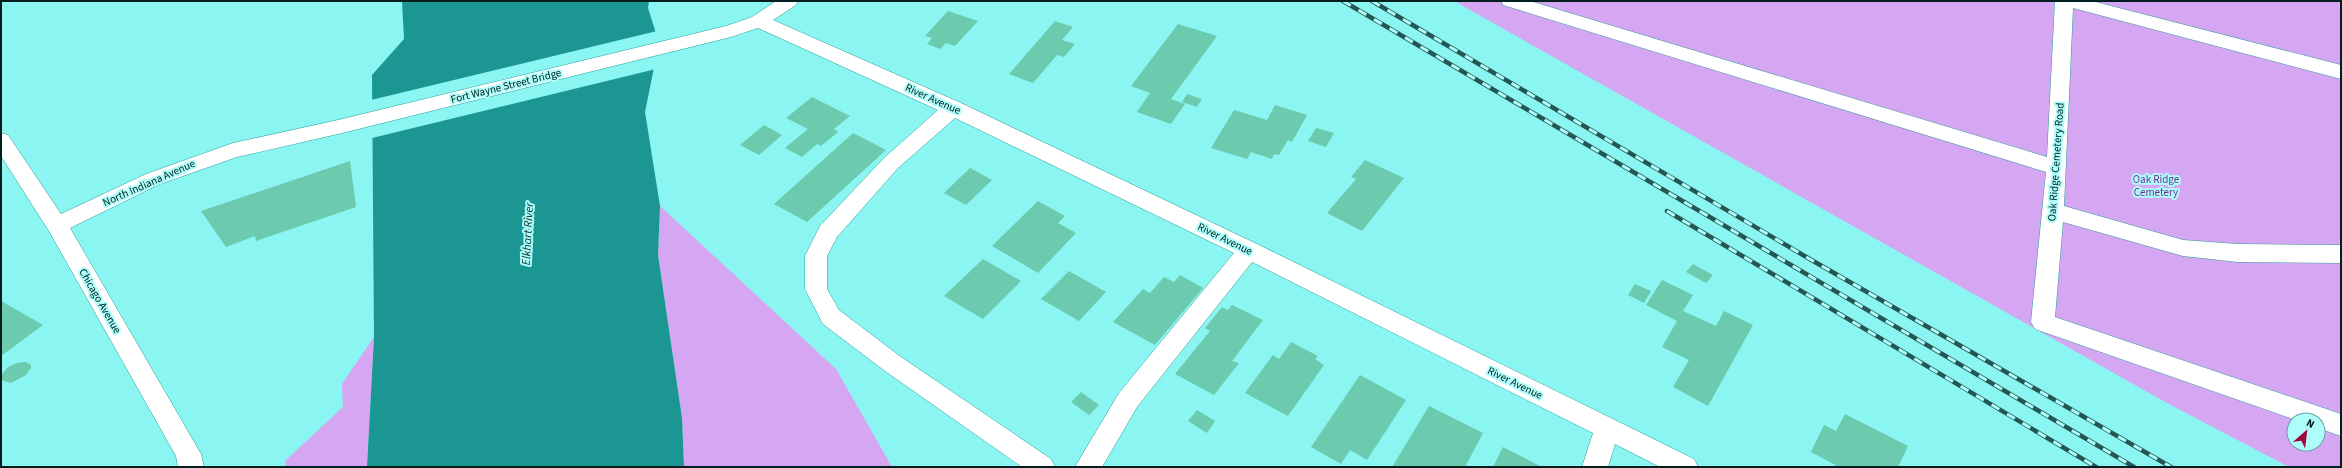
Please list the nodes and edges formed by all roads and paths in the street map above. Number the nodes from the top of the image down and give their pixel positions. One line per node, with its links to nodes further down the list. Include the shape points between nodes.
1 (788, 1): 5 (street)
2 (1510, 1): 10 (street)
3 (2064, 1): 10 (street, Oak Ridge Cemetery Road)
4 (2069, 1): 6 (street)
5 (759, 21): 7 (street, River Avenue); 8 (street, Fort Wayne Street Bridge, via 674,45)
6 (2341, 72)
7 (954, 108): 13 (street, River Avenue); 18 (street, via 891,163 828,232 816,256 816,289 831,317 893,364)
8 (338, 127): 12 (street, North Indiana Avenue, via 240,149 196,162 153,179)
9 (1, 140): 12 (street, Chicago Avenue)
10 (2057, 168): 11 (street, Oak Ridge Cemetery Road)
11 (2053, 212): 14 (street, via 2183,248 2238,253); 15 (street, Oak Ridge Cemetery Road, via 2042,322)
12 (57, 226): 17 (street, Chicago Avenue)
13 (1250, 250): 16 (street, River Avenue); 19 (street, via 1128,400)
14 (2341, 254)
15 (2341, 425)
16 (1607, 428): 20 (street); 21 (street, River Avenue)
17 (184, 463)
18 (1042, 467)
19 (1088, 467)
20 (1595, 467)
21 (1685, 467)

